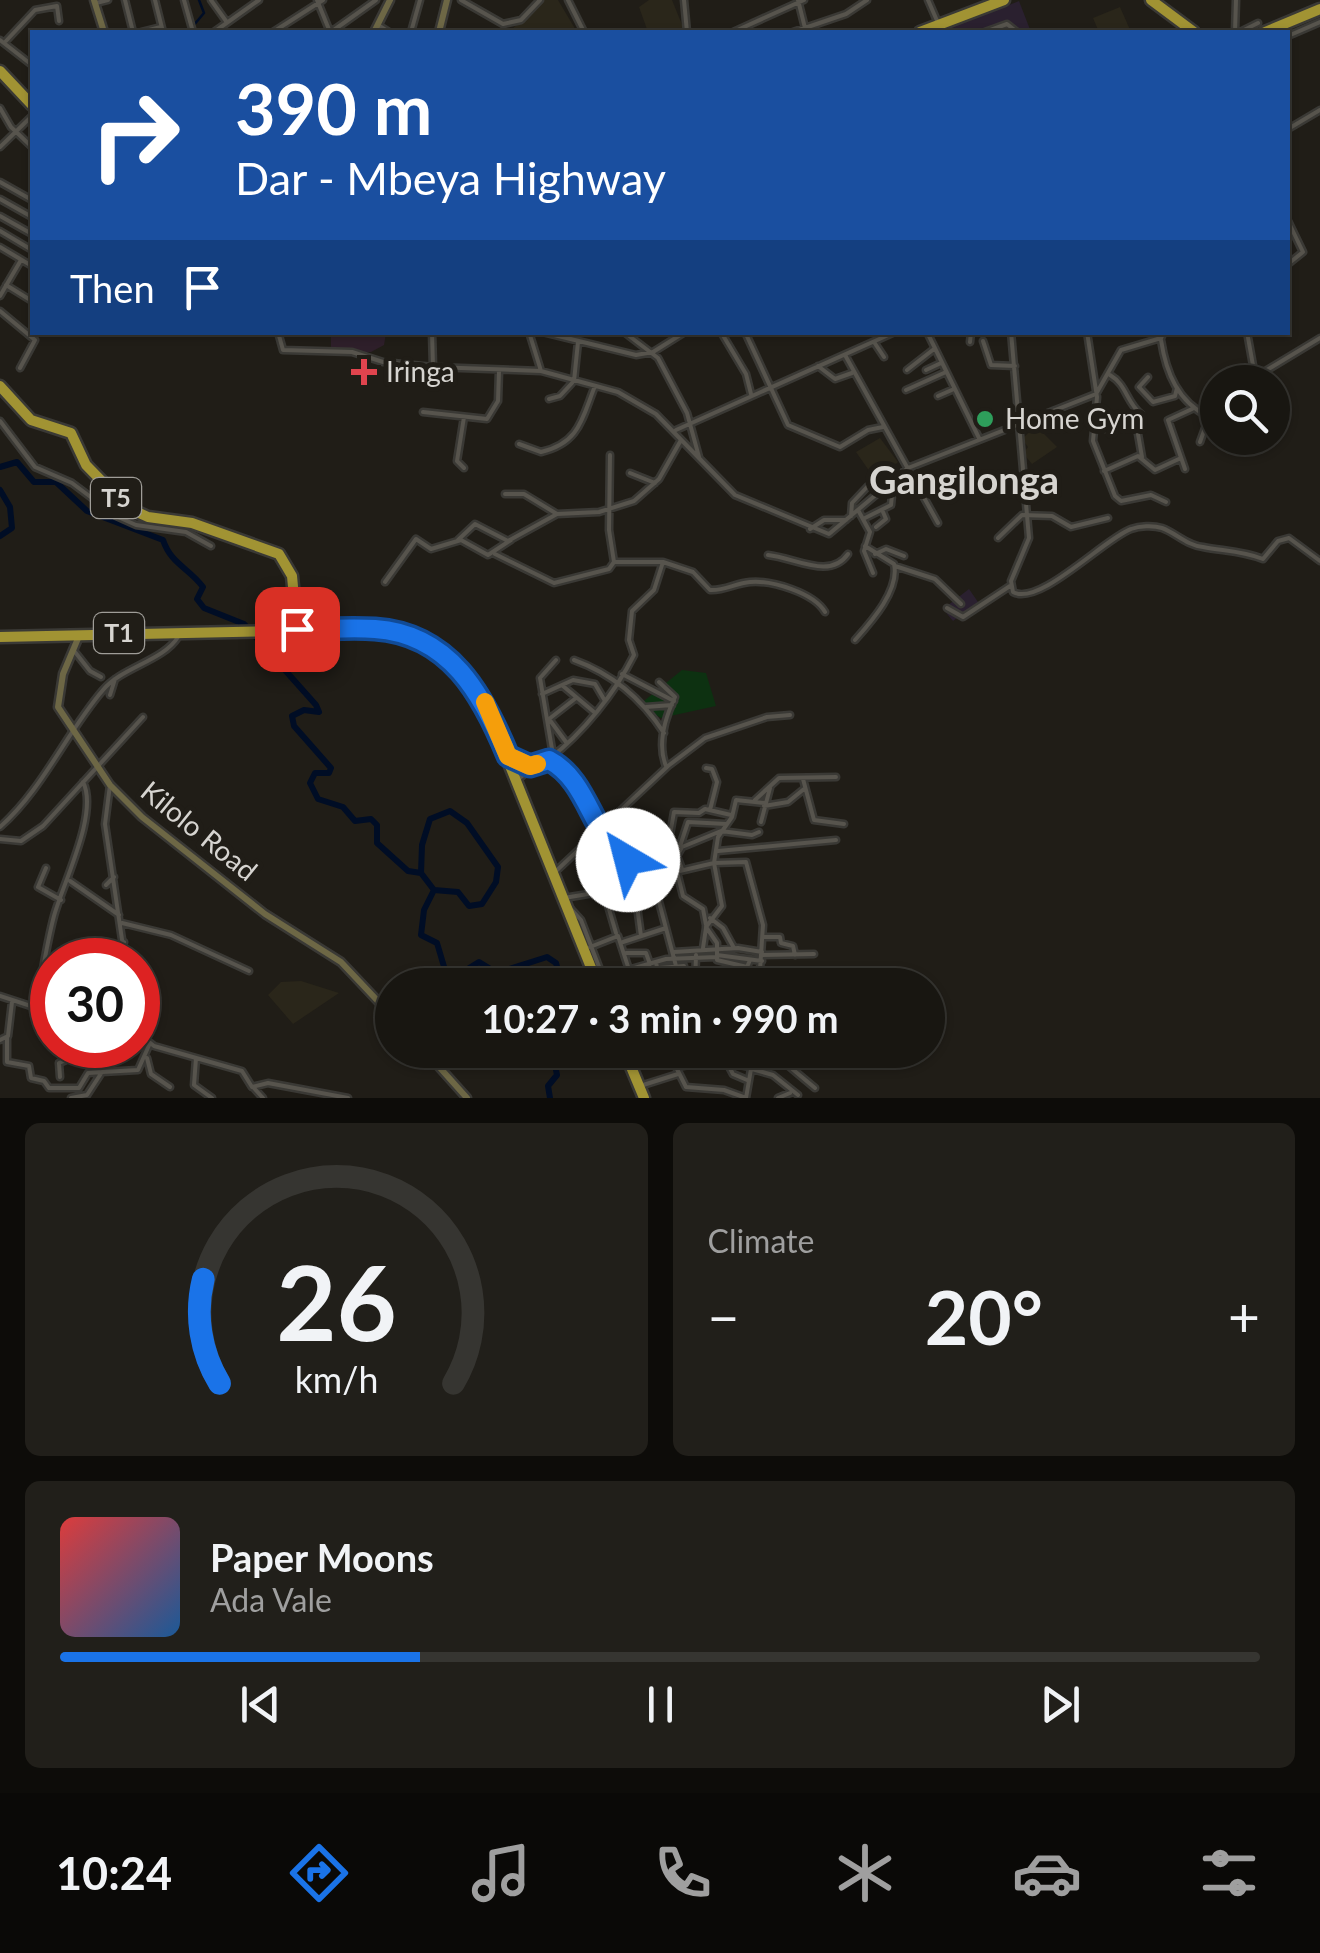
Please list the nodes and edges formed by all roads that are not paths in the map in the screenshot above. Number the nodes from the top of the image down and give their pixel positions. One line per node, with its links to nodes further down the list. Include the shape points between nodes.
1 (108, 0): 22 (street)
2 (125, 0): 31 (street)
3 (154, 0): 32 (street)
4 (184, 0): 33 (street)
5 (212, 0): 25 (street)
6 (259, 0): 25 (street)
7 (376, 0): 37 (street)
8 (390, 0): 28 (main road)
9 (420, 0): 38 (street)
10 (447, 0): 39 (main road)
11 (461, 0): 12 (street, via 503,24 521,20)
12 (540, 0)
13 (568, 0): 40 (street)
14 (867, 0): 44 (street)
15 (928, 0): 27 (street)
16 (1004, 0): 27 (highway)
17 (1151, 0): 48 (highway)
18 (1236, 0): 49 (street)
19 (319, 1): 35 (street); 36 (street)
20 (685, 1): 41 (street)
21 (800, 1): 42 (street); 43 (street)
22 (95, 2): 30 (main road)
23 (1320, 4): 29 (highway)
24 (59, 21): 51 (street, via 57,6 37,9)
25 (226, 22): 34 (street)
26 (1320, 22): 50 (street)
27 (939, 24): 45 (highway)
28 (376, 28)
29 (1262, 28)
30 (103, 30)
31 (136, 30)
32 (162, 30)
33 (192, 30)
34 (216, 30)
35 (276, 30)
36 (330, 30)
37 (334, 30)
38 (411, 30)
39 (439, 30)
40 (583, 30)
41 (687, 30)
42 (737, 30)
43 (805, 30)
44 (807, 30)
45 (925, 30)
46 (990, 30): 47 (street, via 1007,24)
47 (1014, 30)
48 (1191, 30)
49 (1238, 30)
50 (1290, 35)
51 (3, 41): 52 (street)
52 (30, 63)
53 (0, 73): 55 (highway)
54 (0, 108): 60 (street)
55 (30, 108)
56 (1320, 110): 59 (street)
57 (30, 112): 60 (street)
58 (0, 121): 60 (street)
59 (1290, 128)
60 (13, 130): 61 (street); 62 (street)
61 (30, 144)
62 (0, 147)
63 (0, 182): 65 (street)
64 (0, 199): 67 (street)
65 (30, 199)
66 (0, 216): 70 (street)
67 (30, 216)
68 (1290, 225): 74 (street, via 1302,252)
69 (0, 231): 72 (street)
70 (30, 233)
71 (0, 248): 73 (street)
72 (30, 249)
73 (21, 260): 75 (street); 76 (street)
74 (1290, 262)
75 (30, 263)
76 (6, 285): 77 (street); 78 (street)
77 (0, 296)
78 (30, 299)
79 (0, 312): 112 (street, via 35,340)
80 (279, 335): 111 (street, via 283,350 352,352)
81 (432, 335): 111 (street)
82 (529, 335): 116 (street)
83 (553, 335): 98 (street)
84 (628, 335): 95 (street)
85 (681, 335): 102 (street)
86 (723, 335): 128 (street)
87 (746, 335): 124 (street)
88 (889, 335): 99 (street)
89 (928, 335): 101 (street)
90 (971, 335): 100 (street)
91 (1011, 335): 110 (street)
92 (1087, 335): 129 (street)
93 (1248, 335): 107 (street)
94 (1162, 336): 119 (street, via 1128,344); 125 (street, via 1165,366)
95 (631, 338): 102 (street); 103 (street)
96 (1320, 338): 108 (street)
97 (983, 341): 110 (street, via 991,364)
98 (578, 342): 103 (street); 121 (street)
99 (874, 342): 104 (street); 105 (street)
100 (970, 342)
101 (934, 349): 106 (street); 113 (street)
102 (653, 352): 103 (street); 139 (street)
103 (630, 354)
104 (844, 354): 109 (street); 117 (street)
105 (884, 358)
106 (941, 363): 114 (street); 118 (street)
107 (1254, 365)
108 (1280, 365)
109 (818, 366): 117 (street, via 836,379); 124 (street)
110 (1015, 366): 140 (street)
111 (433, 367): 115 (street)
112 (20, 368)
113 (907, 370)
114 (926, 370)
115 (498, 371): 116 (street); 137 (street, via 498,401 490,415)
116 (541, 372): 121 (street)
117 (853, 372): 142 (street)
118 (946, 372): 126 (street); 127 (street)
119 (1110, 375): 129 (street); 136 (street, via 1122,382)
120 (1148, 377): 125 (street, via 1139,387 1153,402 1174,396)
121 (573, 381): 123 (street); 131 (street)
122 (0, 386): 197 (highway, T5, via 31,420 71,433 86,465 126,506 274,550 289,566)
123 (596, 386): 143 (street, via 638,401); 147 (street, via 572,439 541,452)
124 (767, 386): 128 (street); 142 (street, via 786,423 840,448)
125 (1178, 388): 132 (street)
126 (954, 389): 130 (street); 146 (street)
127 (906, 390)
128 (751, 394): 139 (street)
129 (1096, 394): 140 (street); 141 (street)
130 (938, 396)
131 (548, 399)
132 (1192, 408): 134 (street); 152 (street, via 1168,420)
133 (423, 412): 137 (street)
134 (1200, 412)
135 (1124, 414): 141 (street, via 1113,431)
136 (1140, 414)
137 (464, 416): 149 (street)
138 (0, 421): 180 (street, via 35,467 72,482 116,516 186,532)
139 (690, 421): 143 (street); 153 (street)
140 (1019, 422): 146 (street); 170 (street)
141 (1094, 426): 157 (street, via 1092,441)
142 (884, 427): 155 (street)
143 (674, 431): 145 (street)
144 (1138, 434): 151 (street)
145 (682, 438): 153 (street); 159 (street)
146 (979, 438): 155 (street)
147 (520, 444)
148 (446, 445): 149 (street)
149 (459, 446): 154 (street, via 457,461)
150 (610, 455): 166 (street)
151 (1142, 457): 152 (street, via 1154,470); 157 (street)
152 (1182, 458): 156 (street)
153 (700, 460): 176 (street, via 735,495)
154 (464, 468)
155 (908, 468): 161 (street); 174 (street)
156 (1185, 469)
157 (1104, 471): 164 (street, via 1118,500 1151,495)
158 (630, 473): 159 (street)
159 (655, 483): 166 (street)
160 (868, 486): 171 (street, via 852,503)
161 (884, 486): 163 (street); 167 (street)
162 (504, 494): 169 (street, via 524,494)
163 (893, 502): 165 (street); 168 (street)
164 (1166, 502)
165 (901, 507)
166 (611, 509): 169 (street); 188 (street)
167 (858, 510): 171 (street); 173 (street)
168 (883, 512): 173 (street); 175 (street, via 886,519)
169 (557, 514): 179 (street)
170 (1028, 515): 172 (street, via 1052,516 1071,527); 177 (street); 193 (street, via 1028,547)
171 (849, 518): 176 (street); 176 (street, via 831,534)
172 (1108, 518)
173 (863, 519): 181 (street, via 870,534)
174 (938, 523)
175 (876, 527)
176 (810, 529)
177 (998, 538)
178 (458, 540): 179 (street, via 480,524); 182 (street); 192 (street, via 431,549 420,538 413,541)
179 (512, 540): 182 (street)
180 (211, 546)
181 (865, 546): 184 (street); 191 (street)
182 (494, 554): 188 (street, via 554,583 607,570)
183 (848, 554): 185 (street, via 827,568)
184 (874, 554): 186 (street, via 886,549); 190 (street)
185 (768, 555)
186 (904, 556)
187 (1320, 561): 193 (street, via 1289,538 1263,559 1138,527 1027,594)
188 (614, 562): 189 (street)
189 (663, 562): 196 (street, via 693,572 710,590 766,582); 205 (street, via 654,591 632,611 634,655)
190 (895, 566): 194 (street, via 935,579); 201 (street, via 888,593)
191 (873, 572)
192 (385, 582)
193 (1010, 586): 195 (street, via 964,617)
194 (960, 604)
195 (947, 608)
196 (826, 612)
197 (294, 619): 198 (highway, T1, via 275,630); 224 (highway, via 310,630 391,632 436,650 477,689)
198 (180, 632): 199 (highway, T1); 207 (street, via 166,649)
199 (80, 635): 200 (highway, T1); 202 (main road, Kilolo Road)
200 (0, 637)
201 (855, 640)
202 (71, 650): 206 (street); 222 (main road, Kilolo Road, via 57,698)
203 (556, 660): 211 (street, via 541,674)
204 (574, 660): 209 (street)
205 (622, 674): 209 (street); 215 (street)
206 (101, 676)
207 (115, 679): 212 (street); 222 (street)
208 (659, 682): 215 (street, via 671,690)
209 (618, 683): 214 (street); 216 (street)
210 (563, 686): 211 (street); 213 (street); 214 (street, via 575,680 594,684)
211 (542, 694): 220 (street)
212 (110, 695)
213 (578, 697): 217 (street); 220 (street)
214 (605, 701): 217 (street)
215 (673, 703): 216 (street); 221 (street)
216 (645, 706): 221 (street)
217 (594, 712): 223 (street)
218 (790, 715): 228 (street, via 710,735)
219 (143, 717): 226 (street)
220 (548, 719): 223 (street); 225 (street)
221 (664, 733): 228 (street)
222 (73, 735): 226 (main road, Kilolo Road); 244 (street)
223 (566, 742): 225 (street)
224 (508, 756): 227 (street); 232 (highway)
225 (551, 757): 227 (street); 245 (street, via 569,774)
226 (96, 766): 233 (street); 234 (main road, Kilolo Road)
227 (530, 766): 232 (street)
228 (666, 768): 245 (street)
229 (706, 768): 239 (street, via 717,780)
230 (836, 777): 231 (street)
231 (802, 778): 235 (street, via 779,778); 236 (street)
232 (518, 781): 260 (highway)
233 (83, 782): 248 (street, via 24,840); 265 (street, via 89,796)
234 (110, 785): 263 (street, via 104,824); 306 (main road, Kilolo Road, via 266,914 341,962)
235 (770, 788): 237 (street); 238 (street)
236 (804, 789): 238 (street, via 786,802); 243 (street, via 814,820)
237 (754, 800): 238 (street); 240 (street, via 736,800)
238 (765, 804): 241 (street)
239 (710, 810): 240 (street); 251 (street, via 674,812)
240 (732, 815): 242 (street)
241 (761, 822)
242 (727, 824): 246 (street); 252 (street, via 688,822)
243 (844, 824)
244 (1, 825)
245 (600, 830): 250 (street); 260 (street)
246 (721, 831): 247 (street); 252 (street); 253 (street)
247 (759, 832)
248 (0, 839)
249 (836, 840): 253 (street)
250 (612, 845): 256 (street); 266 (street, via 602,862)
251 (668, 846): 252 (street); 256 (street, via 649,844)
252 (681, 847): 261 (street)
253 (718, 852): 255 (street)
254 (669, 853): 257 (street)
255 (714, 863): 261 (street); 274 (street, via 722,906); 280 (street, via 746,862)
256 (635, 865): 258 (street); 264 (street); 267 (street)
257 (671, 865): 258 (street); 261 (street)
258 (664, 866): 262 (street)
259 (46, 868): 272 (street, via 38,887)
260 (554, 872): 273 (highway)
261 (678, 872): 262 (street); 277 (street, via 684,898 703,910)
262 (663, 876): 267 (street); 270 (street)
263 (114, 877): 268 (street); 275 (street)
264 (632, 878): 266 (street); 269 (street)
265 (70, 881): 272 (street); 275 (street)
266 (608, 881): 271 (street)
267 (648, 882): 269 (street); 270 (street)
268 (106, 886)
269 (634, 889): 271 (street); 279 (street)
270 (657, 891): 276 (street)
271 (609, 897): 273 (street, via 595,893); 278 (street)
272 (61, 900): 281 (street)
273 (566, 901): 284 (highway)
274 (710, 918): 277 (street); 285 (street)
275 (121, 920): 282 (street); 304 (street)
276 (668, 928): 279 (street); 292 (street)
277 (706, 928): 287 (street); 289 (street)
278 (616, 934): 283 (street); 284 (street)
279 (641, 936): 283 (street)
280 (762, 937): 290 (street, via 781,937); 293 (street)
281 (52, 938)
282 (123, 938)
283 (623, 942): 288 (street)
284 (588, 948): 300 (highway)
285 (734, 948): 289 (street); 293 (street)
286 (695, 950): 287 (street); 292 (street); 295 (street)
287 (703, 950): 289 (street)
288 (626, 953): 296 (street, via 646,953); 299 (street)
289 (717, 953): 294 (street); 295 (street); 298 (street, via 718,962)
290 (795, 954): 291 (street); 293 (street)
291 (814, 954)
292 (674, 955): 295 (street); 296 (street); 297 (street)
293 (762, 956): 294 (street); 303 (street)
294 (750, 960): 298 (street, via 748,967)
295 (697, 961): 297 (street); 302 (street)
296 (655, 965): 297 (street); 299 (street); 301 (street)
297 (680, 966)
298 (738, 966)
299 (629, 967)
300 (595, 968)
301 (656, 968)
302 (696, 968)
303 (761, 968)
304 (249, 970)
305 (0, 996): 307 (street)
306 (375, 998)
307 (13, 1000): 308 (street); 309 (street)
308 (30, 1006)
309 (3, 1039): 321 (street, via 7,1063 29,1066 31,1078 48,1088 78,1088 88,1073)
310 (160, 1048): 311 (street)
311 (196, 1058): 327 (street, via 242,1072); 329 (street)
312 (59, 1068): 323 (street)
313 (139, 1068): 321 (street)
314 (149, 1068): 326 (street)
315 (440, 1068): 337 (main road)
316 (631, 1068): 325 (highway)
317 (676, 1068): 322 (street)
318 (730, 1068): 324 (street)
319 (751, 1068): 324 (street); 340 (street, via 796,1094)
320 (788, 1068): 328 (street)
321 (103, 1072): 330 (street)
322 (678, 1074): 325 (street); 331 (street, via 690,1089)
323 (60, 1078)
324 (748, 1080): 339 (street)
325 (639, 1086): 338 (highway)
326 (170, 1087)
327 (253, 1087): 335 (street); 336 (street, via 272,1083)
328 (815, 1088)
329 (198, 1090): 333 (street); 334 (street)
330 (89, 1096): 332 (street)
331 (738, 1096): 339 (street)
332 (71, 1098)
333 (202, 1098)
334 (212, 1098)
335 (263, 1098)
336 (348, 1098)
337 (467, 1098)
338 (644, 1098)
339 (746, 1098)
340 (778, 1098)

